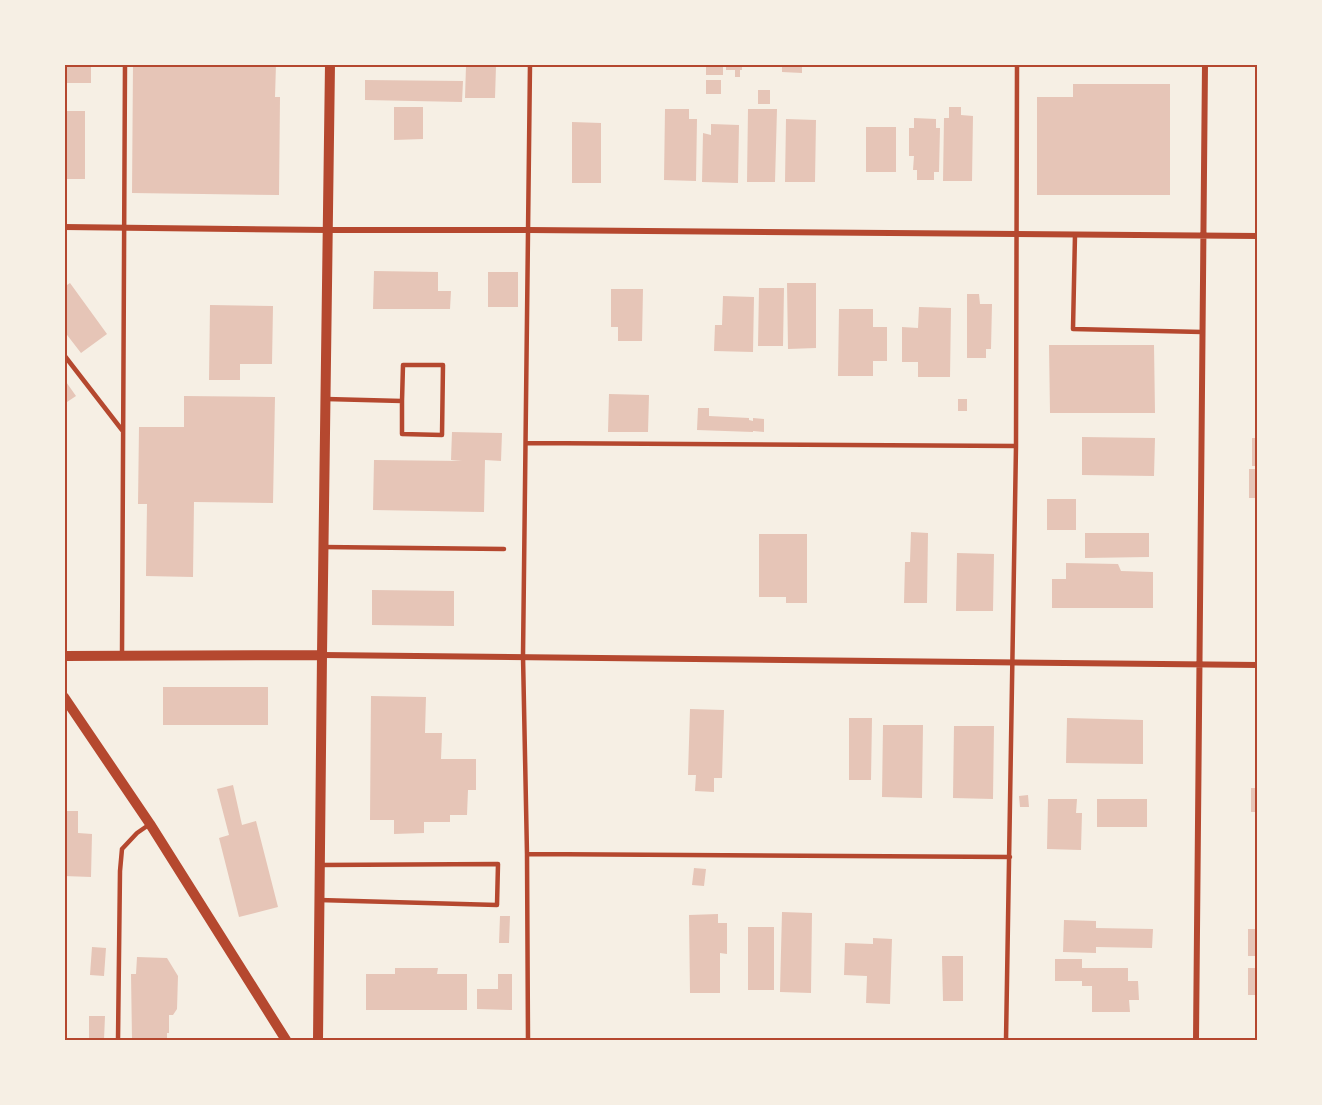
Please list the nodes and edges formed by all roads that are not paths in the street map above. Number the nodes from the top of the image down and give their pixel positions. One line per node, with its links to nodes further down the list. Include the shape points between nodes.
1 (125, 64): 7 (lane)
2 (330, 64): 8 (street)
3 (530, 64): 9 (lane)
4 (1017, 64): 10 (lane)
5 (1205, 64): 12 (street)
6 (64, 227): 7 (street)
7 (124, 228): 8 (street); 18 (lane)
8 (328, 230): 9 (street); 16 (street)
9 (529, 230): 10 (street); 19 (lane)
10 (1017, 234): 11 (street); 20 (lane)
11 (1076, 235): 12 (street); 14 (lane, via 1073,329)
12 (1203, 236): 13 (street); 14 (street)
13 (1257, 236)
14 (1202, 332): 28 (street)
15 (64, 355): 18 (lane)
16 (326, 399): 17 (lane); 21 (street)
17 (402, 401): 17 (lane, via 403,365 443,365 442,435 402,434)
18 (122, 430): 25 (lane)
19 (526, 443): 20 (lane); 26 (lane)
20 (1016, 446): 27 (lane)
21 (323, 547): 22 (lane); 23 (street)
22 (504, 549)
23 (322, 655): 25 (street); 26 (street); 34 (street)
24 (64, 656): 25 (street)
25 (122, 656)
26 (523, 656): 27 (street); 32 (lane)
27 (1012, 662): 28 (street); 33 (lane)
28 (1199, 664): 29 (street); 41 (street)
29 (1257, 665)
30 (64, 697): 31 (street)
31 (150, 824): 36 (lane, via 122,849); 37 (street)
32 (527, 854): 33 (lane); 39 (lane)
33 (1010, 858): 40 (lane)
34 (320, 865): 35 (street); 35 (lane, via 498,864 497,904)
35 (319, 900): 38 (street)
36 (118, 1041)
37 (285, 1041)
38 (318, 1041)
39 (528, 1041)
40 (1006, 1041)
41 (1196, 1041)

